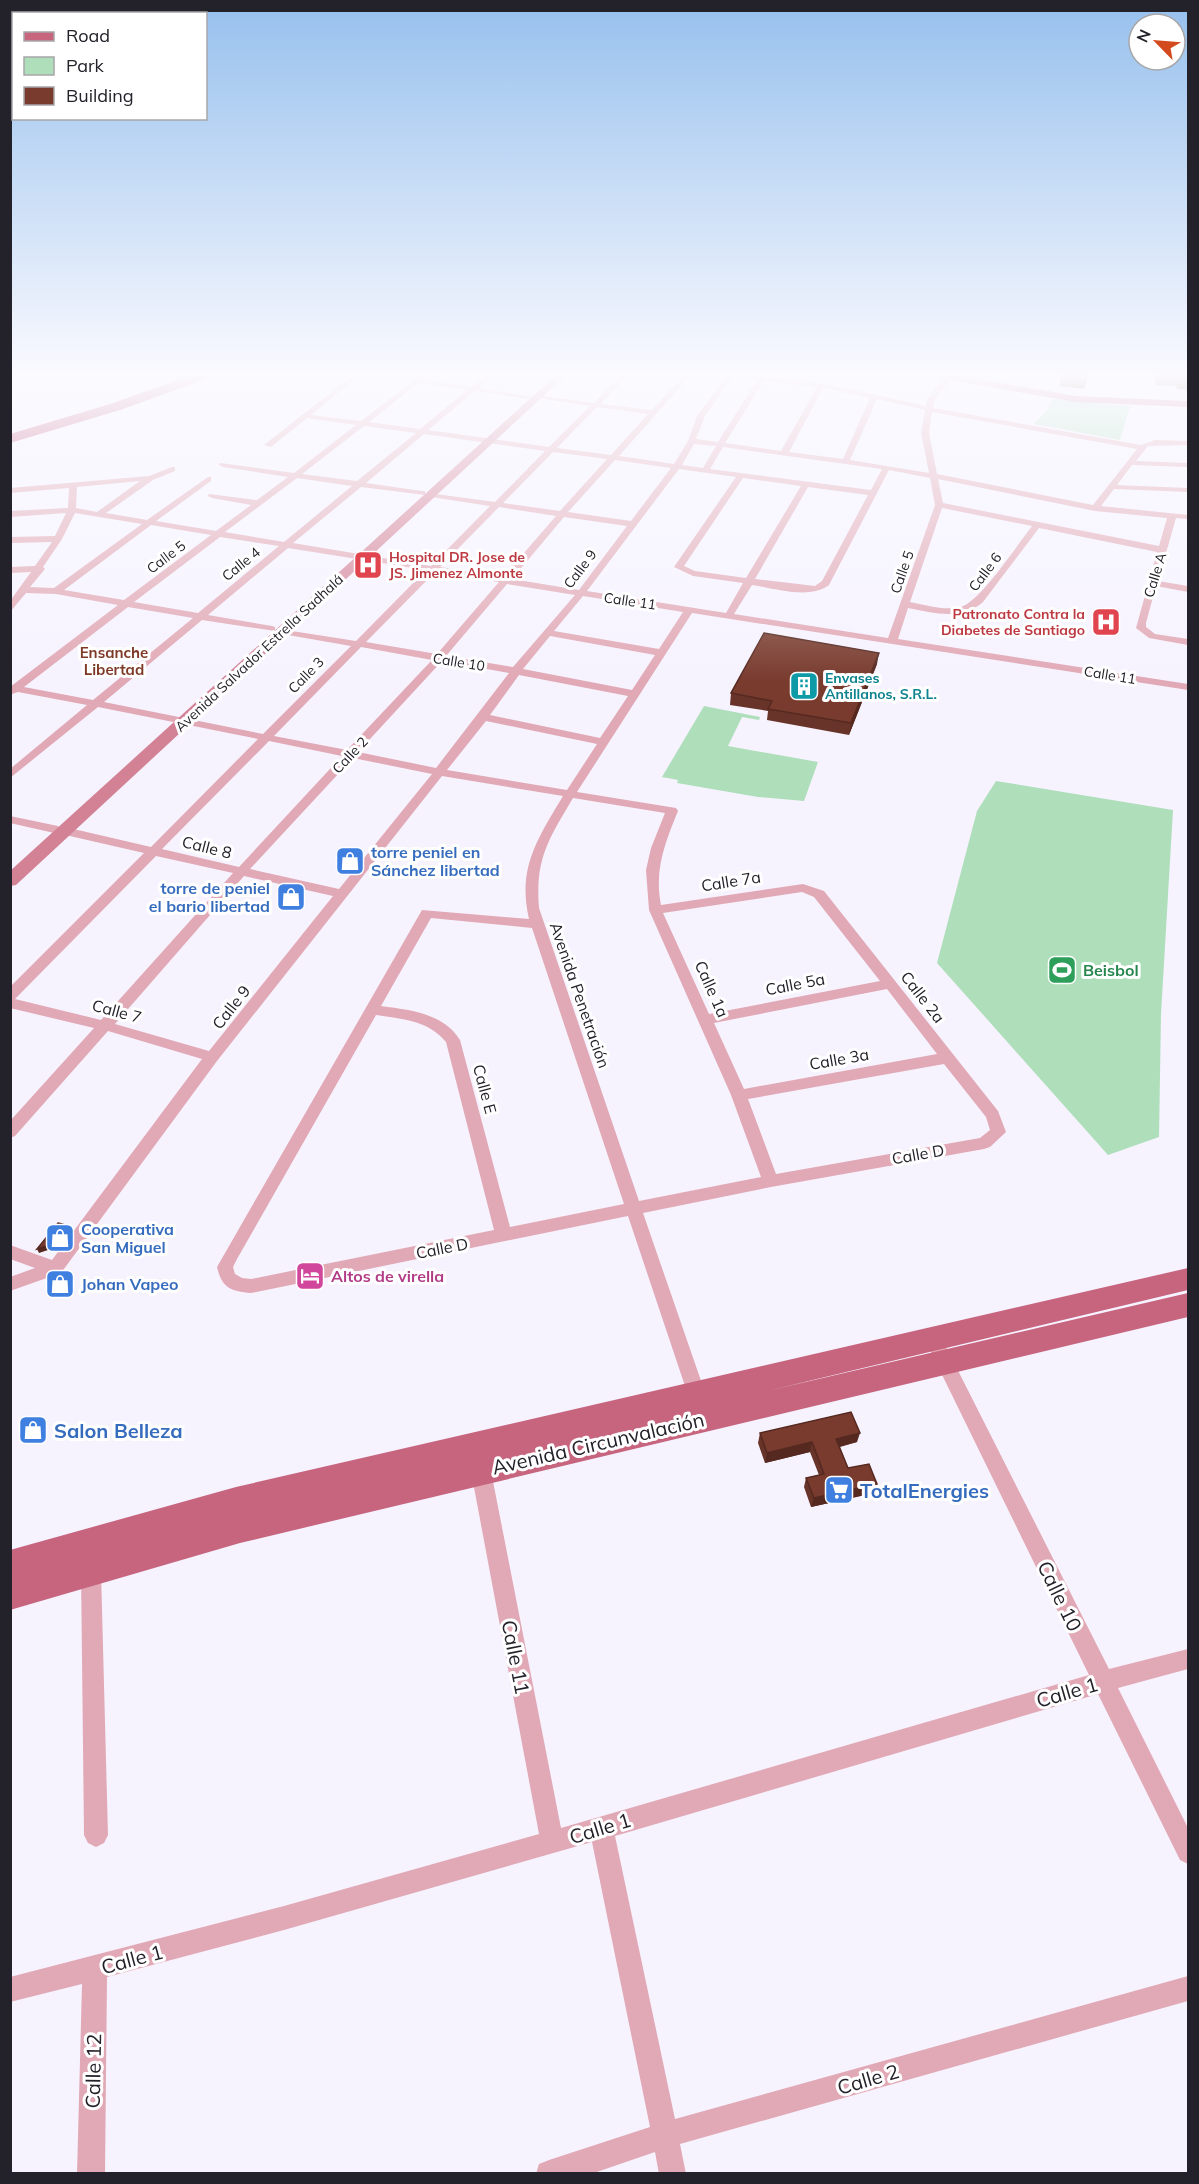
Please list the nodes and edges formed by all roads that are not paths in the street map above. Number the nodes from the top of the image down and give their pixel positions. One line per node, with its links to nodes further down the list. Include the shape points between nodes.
1 (150, 478): 16 (street); 32 (street)
2 (208, 478): 35 (street)
3 (289, 478): 25 (street, Calle 5)
4 (314, 478): 17 (street)
5 (366, 478): 17 (street, Calle 4)
6 (444, 478): 23 (main road, Avenida Salvador Estrella Sadhalá)
7 (524, 478): 26 (street, Calle 3)
8 (595, 478): 31 (street, Calle 2)
9 (668, 478): 36 (street, Calle 9)
10 (739, 478): 48 (street, via 680,567 693,573)
11 (762, 478): 18 (street)
12 (881, 478): 22 (street)
13 (933, 478): 27 (street)
14 (943, 478): 28 (street)
15 (1119, 478): 19 (street)
16 (73, 484): 21 (street); 29 (street)
17 (359, 484): 23 (street); 41 (street, Calle 4)
18 (806, 484): 22 (street); 48 (street)
19 (1113, 486): 20 (street); 28 (street)
20 (1188, 489)
21 (10, 491)
22 (872, 493): 48 (street, via 826,583 818,589)
23 (427, 494): 26 (street); 43 (main road, Avenida Salvador Estrella Sadhalá)
24 (212, 496): 25 (street)
25 (258, 503): 38 (street, Calle 5)
26 (498, 504): 31 (street); 44 (street, Calle 3)
27 (939, 505): 37 (street); 55 (street, Calle 5)
28 (1095, 508): 33 (street)
29 (72, 510): 30 (street); 32 (street, Calle 11); 39 (street)
30 (10, 514)
31 (562, 514): 36 (street); 47 (street, Calle 2)
32 (98, 515): 35 (street, Calle 11)
33 (1172, 516): 34 (street); 42 (street, Calle A)
34 (1188, 517)
35 (148, 523): 38 (street, Calle 11); 52 (street)
36 (632, 524): 53 (street, Calle 9)
37 (1037, 525): 42 (street); 55 (street, Calle 6, via 972,608 951,611)
38 (218, 534): 41 (street, Calle 11); 54 (street, Calle 5)
39 (58, 539): 40 (street); 45 (street)
40 (10, 540)
41 (284, 546): 43 (street, Calle 11); 59 (street, Calle 4)
42 (1163, 550): 49 (street, Calle A)
43 (359, 557): 44 (street, Calle 11); 60 (main road, Avenida Salvador Estrella Sadhalá)
44 (432, 568): 47 (street, Calle 11); 64 (street, Calle 3)
45 (40, 569): 46 (street); 51 (street)
46 (10, 570)
47 (505, 581): 53 (street, Calle 11); 66 (street, Calle 2)
48 (749, 582): 58 (street)
49 (1153, 583): 50 (street); 63 (street, Calle A, via 1141,623 1145,633)
50 (1188, 589)
51 (25, 590): 52 (street, Calle 10); 56 (street)
52 (56, 591): 54 (street, Calle 10)
53 (580, 593): 57 (street, Calle 11); 61 (street, Calle 9)
54 (126, 604): 59 (street, Calle 10); 69 (street, Calle 5)
55 (905, 604): 62 (street, Calle 5)
56 (12, 606)
57 (690, 609): 58 (street, Calle 11); 65 (street, Avenida Penetración)
58 (729, 615): 62 (street, Calle 11)
59 (197, 617): 60 (street, Calle 10); 71 (street, Calle 4)
60 (277, 630): 64 (street, Calle 10); 73 (main road, Avenida Salvador Estrella Sadhalá)
61 (548, 633): 65 (street); 67 (street, Calle 9)
62 (892, 641): 68 (street, Calle 11)
63 (1188, 642)
64 (357, 645): 66 (street, Calle 10); 74 (street, Calle 3)
65 (662, 653): 70 (street, Avenida Penetración)
66 (439, 658): 67 (street, Calle 10); 76 (street, Calle 2)
67 (516, 671): 70 (street, Calle 10); 72 (street, Calle 9)
68 (1188, 687)
69 (13, 690): 71 (street)
70 (635, 693): 75 (street, Avenida Penetración)
71 (96, 704): 73 (street); 78 (street, Calle 4)
72 (483, 717): 75 (street); 77 (street, Calle 9)
73 (179, 721): 74 (street); 81 (main road, Avenida Salvador Estrella Sadhalá)
74 (267, 737): 76 (street); 82 (street, Calle 3)
75 (603, 742): 79 (street, Avenida Penetración)
76 (351, 753): 77 (street); 84 (street, Calle 2)
77 (440, 771): 79 (street); 87 (street, Calle 9)
78 (10, 775)
79 (569, 795): 88 (street, Calle 1a, via 672,812 651,865); 89 (street, Avenida Penetración, via 539,846 531,885)
80 (10, 819): 81 (street, Calle 8)
81 (59, 830): 82 (street, Calle 8); 83 (main road, Avenida Salvador Estrella Sadhalá); 85 (main road, Avenida Salvador Estrella Sadhalá)
82 (154, 851): 84 (street, Calle 8); 91 (street, Calle 3)
83 (10, 868)
84 (241, 872): 87 (street, Calle 8); 95 (street, Calle 2)
85 (10, 881)
86 (811, 891): 88 (street, Calle 7a, via 792,889); 90 (street, Calle 2a, via 819,894)
87 (341, 894): 96 (street, Calle 9)
88 (655, 910): 94 (street, Calle 1a)
89 (537, 924): 93 (street, Calle D, via 427,913); 102 (street, Avenida Penetración)
90 (890, 984): 94 (street, Calle 5a); 97 (street, Calle 2a)
91 (10, 996)
92 (10, 1003): 95 (street, Calle 7)
93 (370, 1009): 103 (street, Calle E, via 427,1020 447,1031 453,1040); 103 (street, Calle D, via 230,1256 225,1267 228,1278 238,1285 251,1286)
94 (706, 1020): 98 (street, Calle 1a)
95 (106, 1026): 96 (street, Calle 7); 99 (street, Calle 2)
96 (212, 1057): 105 (street, Calle 9)
97 (946, 1058): 98 (street, Calle 3a); 100 (street, Calle 2a, via 993,1116)
98 (739, 1095): 101 (street, Calle 1a)
99 (10, 1132)
100 (998, 1132): 101 (street, Calle D, via 984,1143)
101 (771, 1181): 102 (street, Calle D)
102 (634, 1207): 103 (street, Calle D); 110 (street, Avenida Penetración)
103 (504, 1236)
104 (10, 1252): 105 (street)
105 (55, 1268): 107 (street)
106 (1188, 1279): 109 (main road, Avenida Circunvalación)
107 (10, 1284)
108 (1188, 1305): 109 (main road, Avenida Circunvalación)
109 (939, 1351): 110 (main road, Avenida Circunvalación); 116 (street, Calle 10)
110 (700, 1406): 111 (main road, Avenida Circunvalación)
111 (479, 1458): 112 (main road, Avenida Circunvalación, via 236,1502); 113 (main road, Avenida Circunvalación); 119 (street, Calle 11)
112 (10, 1566)
113 (91, 1571): 114 (main road, Avenida Circunvalación); 118 (street)
114 (10, 1594)
115 (1188, 1659): 116 (street, Calle 1)
116 (1102, 1682): 117 (street, Calle 1); 120 (street, Calle 10)
117 (601, 1827): 119 (street, Calle 1); 124 (street)
118 (96, 1835)
119 (552, 1843): 121 (street, Calle 1)
120 (1188, 1852)
121 (95, 1969): 123 (street, Calle 1); 125 (street, Calle 12)
122 (1188, 1989): 124 (street, Calle 2)
123 (10, 1990)
124 (665, 2135): 126 (street, Calle 2); 127 (street)
125 (91, 2174)
126 (549, 2174)
127 (674, 2174)

